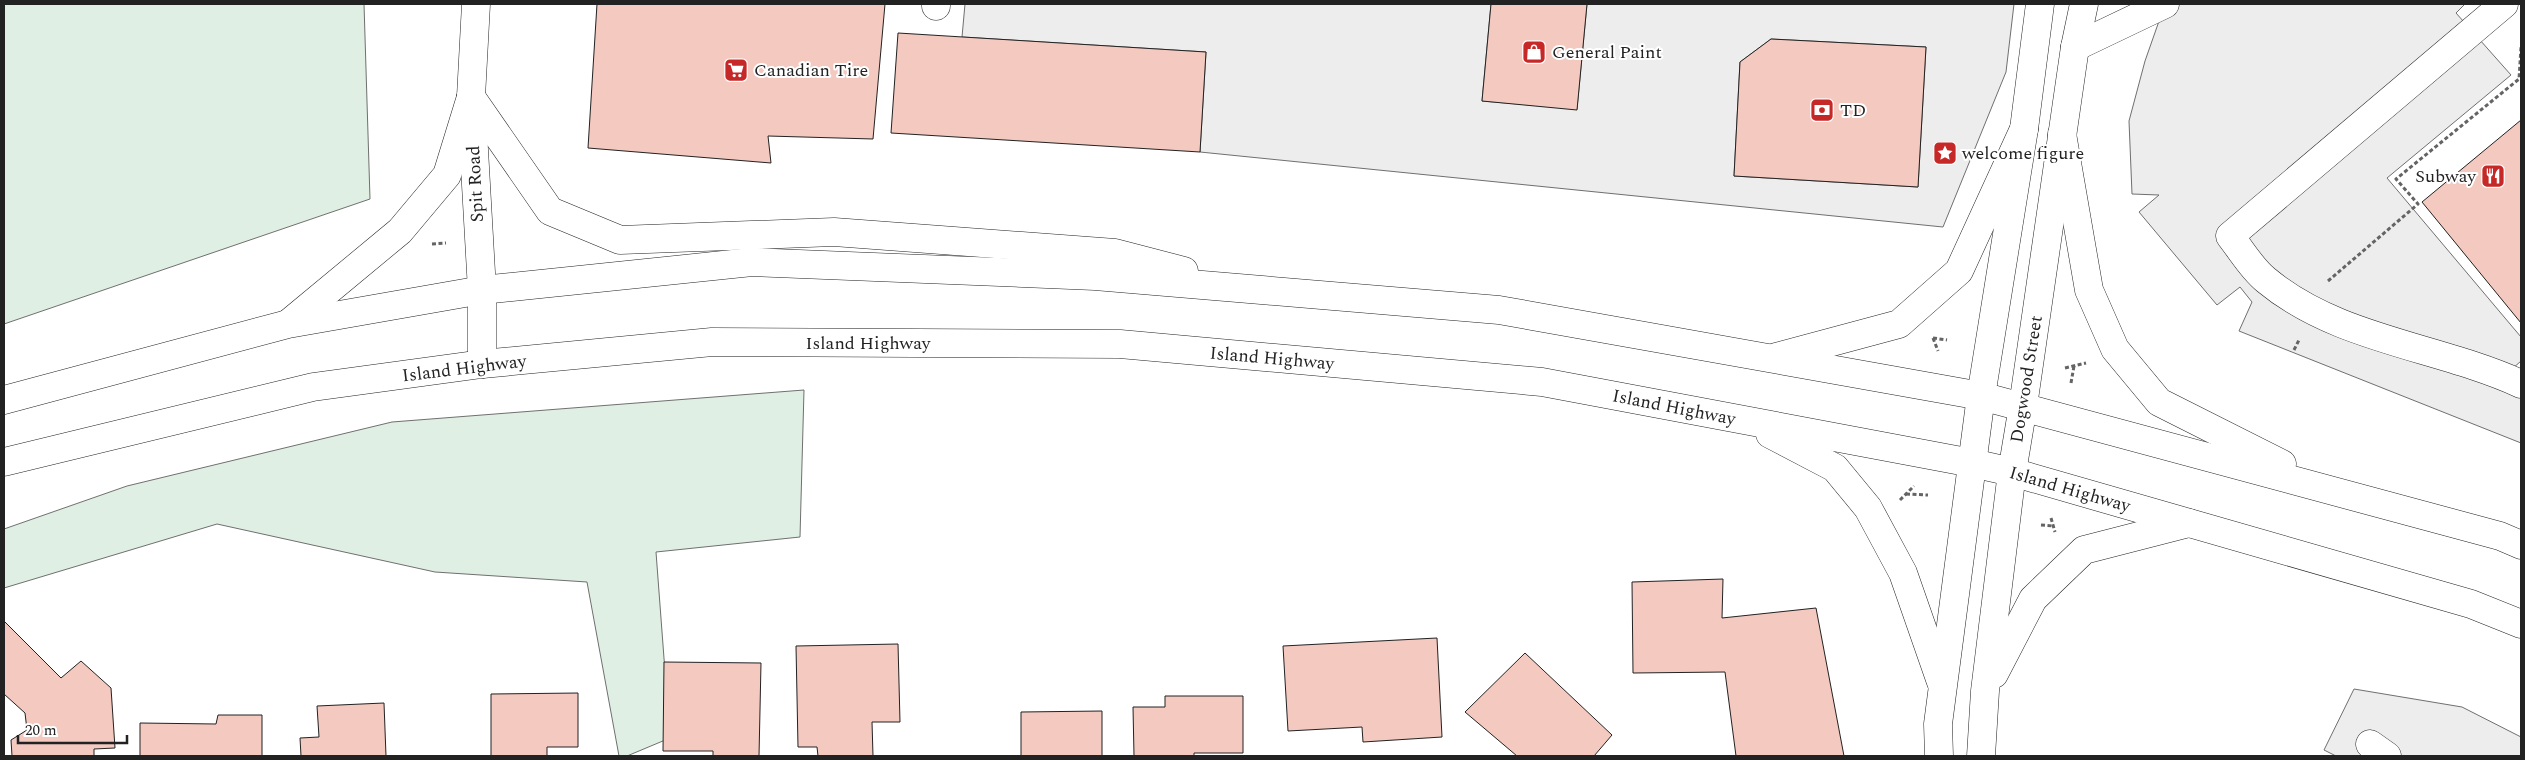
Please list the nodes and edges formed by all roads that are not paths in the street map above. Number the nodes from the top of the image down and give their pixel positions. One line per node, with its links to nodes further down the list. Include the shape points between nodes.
1 (476, 4): 7 (main road, Spit Road)
2 (2040, 4): 8 (main road)
3 (2084, 4): 6 (main road, Dogwood Street)
4 (2164, 4): 6 (main road)
5 (2504, 4): 15 (main road, via 2230,236 2265,280 2312,310 2343,325 2488,369)
6 (2075, 47): 9 (main road, Dogwood Street)
7 (471, 98): 10 (main road, Spit Road); 11 (main road, via 550,211 620,240 834,232 1115,253); 12 (main road, via 447,175 400,231)
8 (2024, 129): 13 (main road, via 1959,271 1899,324); 16 (main road)
9 (2062, 134): 18 (main road, Dogwood Street); 23 (main road, via 2089,290 2115,349 2159,402)
10 (482, 290): 11 (main road, via 752,262 1095,276); 12 (main road); 14 (main road, Spit Road)
11 (1251, 290): 13 (main road, via 1499,310)
12 (288, 324): 17 (main road)
13 (1768, 359): 16 (main road)
14 (482, 364): 19 (main road, Island Highway, via 712,342 1120,344 1542,382); 20 (main road, Island Highway, via 313,387)
15 (2521, 384)
16 (1981, 396): 18 (main road); 21 (main road)
17 (4, 400)
18 (2023, 406): 22 (main road, Dogwood Street); 23 (main road)
19 (1745, 420): 21 (main road, Island Highway); 27 (main road, via 1836,468 1868,508 1903,574)
20 (4, 462)
21 (1972, 463): 22 (main road, Island Highway); 27 (main road)
22 (2012, 472): 24 (main road, Island Highway); 28 (main road, Dogwood Street)
23 (2335, 490): 25 (main road)
24 (2190, 523): 26 (main road, Island Highway, via 2471,604); 28 (main road, via 2084,550 2032,599)
25 (2521, 544)
26 (2521, 624)
27 (1943, 688): 29 (main road, via 1938,724)
28 (1985, 691): 30 (main road, Dogwood Street)
29 (1939, 756)
30 (1981, 756)

